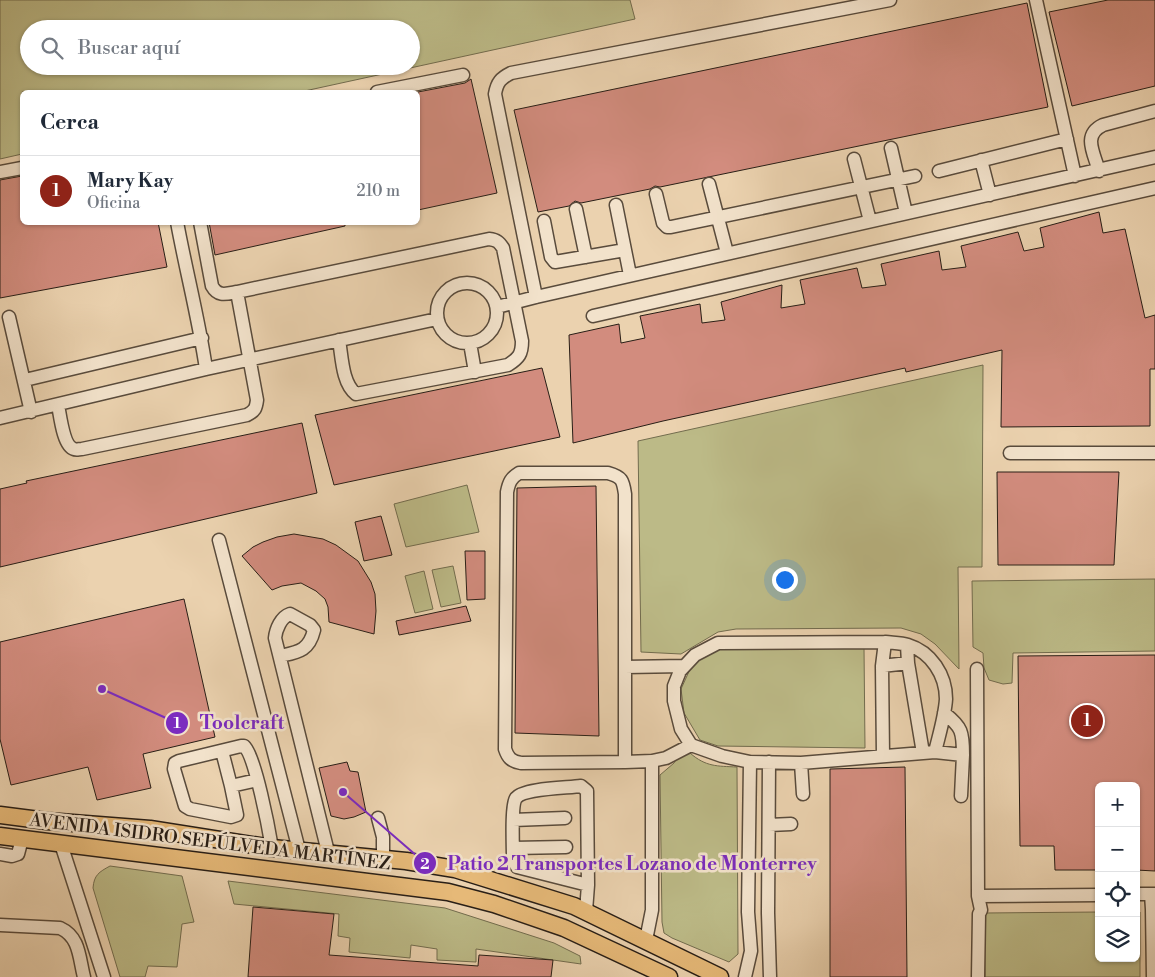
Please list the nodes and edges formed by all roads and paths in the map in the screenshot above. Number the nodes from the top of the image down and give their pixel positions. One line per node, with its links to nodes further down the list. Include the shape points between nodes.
1 (890, 0): 36 (street, via 512,73 502,78 496,85 495,94)
2 (1036, 0): 6 (street)
3 (463, 75): 4 (street)
4 (387, 90)
5 (1155, 111): 13 (street, via 1095,128 1091,142)
6 (1067, 139): 10 (street); 16 (street)
7 (891, 148): 17 (street)
8 (1155, 158): 13 (street)
9 (854, 159): 19 (street)
10 (981, 160): 12 (street); 22 (street)
11 (20, 168): 14 (street)
12 (939, 170)
13 (1099, 171): 16 (street)
14 (0, 172)
15 (915, 176): 17 (street)
16 (1075, 176): 22 (street)
17 (898, 180): 19 (street); 25 (street)
18 (709, 184): 26 (street)
19 (861, 188): 26 (street); 28 (street)
20 (1155, 188): 39 (street)
21 (656, 194): 26 (street, via 663,223 667,227)
22 (990, 195): 25 (street)
23 (616, 205): 31 (street)
24 (576, 209): 33 (street)
25 (906, 213): 28 (street)
26 (718, 217): 32 (street)
27 (544, 221): 33 (street, via 552,260 559,262)
28 (870, 221): 32 (street)
29 (178, 225): 42 (street)
30 (201, 225): 35 (street, via 212,286 221,294)
31 (625, 250): 33 (street); 34 (street)
32 (727, 254): 34 (street)
33 (586, 257)
34 (630, 275): 36 (street)
35 (237, 292): 37 (street, via 496,239 502,248); 45 (street)
36 (536, 297): 37 (street)
37 (513, 303): 38 (street); 47 (street, via 522,352 508,365)
38 (497, 307): 41 (street, via 487,289 467,282 452,287 440,298); 44 (street, via 498,317 488,335)
39 (593, 316)
40 (9, 317): 48 (street)
41 (437, 319): 43 (street); 44 (street, via 449,337)
42 (202, 338): 46 (street); 48 (street)
43 (339, 340): 45 (street); 47 (street, via 347,383 356,394)
44 (470, 343): 47 (street)
45 (250, 360): 46 (street); 49 (street, via 257,400 256,408 247,415 74,449 68,446 65,438)
46 (206, 369): 49 (street)
47 (475, 372)
48 (24, 380): 50 (street)
49 (58, 404): 50 (street)
50 (31, 412): 51 (street)
51 (0, 418)
52 (1010, 453): 53 (street)
53 (1155, 453)
54 (218, 540): 91 (street)
55 (885, 642): 56 (street); 59 (street, via 718,643 695,655); 60 (street)
56 (907, 645): 58 (street); 63 (street, via 926,654 937,667 944,682)
57 (280, 656): 92 (street)
58 (908, 663): 60 (street); 66 (street)
59 (684, 666): 61 (street); 64 (street, via 674,686 674,701 681,729)
60 (882, 666): 68 (street)
61 (625, 667): 70 (street); 70 (street, via 626,494 622,480 608,473 519,473 512,477 507,492 505,749 513,762 521,763)
62 (977, 669): 100 (street)
63 (944, 713): 66 (street); 67 (street, via 961,730)
64 (691, 744): 69 (street, via 666,758); 71 (street)
65 (222, 751): 74 (street, via 247,747); 75 (street); 75 (street, via 179,761 174,769 183,803 190,809 235,817 238,812)
66 (929, 752): 67 (street); 68 (street)
67 (963, 754): 77 (street)
68 (883, 756): 73 (street)
69 (652, 761): 70 (street); 105 (street, via 652,910)
70 (625, 762)
71 (750, 762): 72 (street); 102 (street)
72 (769, 762): 73 (street); 83 (street)
73 (801, 762): 76 (street)
74 (257, 780): 75 (street); 89 (street)
75 (231, 786)
76 (803, 794)
77 (961, 796)
78 (0, 815): 87 (main road, AVENIDA ISIDRO SEPÚLVEDA MARTÍNEZ, via 150,829)
79 (378, 818): 94 (street, via 383,837)
80 (565, 818): 81 (street)
81 (513, 820): 90 (street); 96 (street, via 514,801 521,794 585,787)
82 (791, 824): 83 (street)
83 (769, 825): 103 (street)
84 (0, 836): 85 (main road, AVENIDA ISIDRO SEPÚLVEDA MARTÍNEZ)
85 (22, 839): 86 (main road, AVENIDA ISIDRO SEPÚLVEDA MARTÍNEZ); 93 (street, via 18,854)
86 (61, 844): 95 (main road, AVENIDA ISIDRO SEPÚLVEDA MARTÍNEZ); 108 (street)
87 (253, 844): 89 (main road, AVENIDA ISIDRO SEPÚLVEDA MARTÍNEZ); 95 (main road, via 252,856 248,858)
88 (566, 847): 90 (street)
89 (272, 848): 91 (main road, AVENIDA ISIDRO SEPÚLVEDA MARTÍNEZ)
90 (513, 848): 96 (street, via 517,867)
91 (299, 850): 92 (main road, AVENIDA ISIDRO SEPÚLVEDA MARTÍNEZ)
92 (328, 852): 94 (main road, AVENIDA ISIDRO SEPÚLVEDA MARTÍNEZ)
93 (0, 854)
94 (383, 859): 101 (main road, AVENIDA ISIDRO SEPÚLVEDA MARTÍNEZ, via 455,869)
95 (207, 862): 106 (main road, AVENIDA ISIDRO SEPÚLVEDA MARTÍNEZ, via 448,892 564,928)
96 (588, 885): 101 (street)
97 (1140, 894): 98 (street)
98 (1153, 894): 113 (street)
99 (1095, 895): 100 (street)
100 (978, 896): 112 (street, via 981,910)
101 (586, 911): 105 (main road, AVENIDA ISIDRO SEPÚLVEDA MARTÍNEZ)
102 (748, 912): 103 (street); 110 (street, via 751,951)
103 (768, 913): 111 (street)
104 (0, 925): 107 (street, via 60,928 75,940)
105 (646, 940): 109 (main road, AVENIDA ISIDRO SEPÚLVEDA MARTÍNEZ)
106 (660, 975)
107 (84, 977)
108 (104, 977)
109 (720, 977)
110 (745, 977)
111 (770, 977)
112 (978, 977)
113 (1153, 977)

